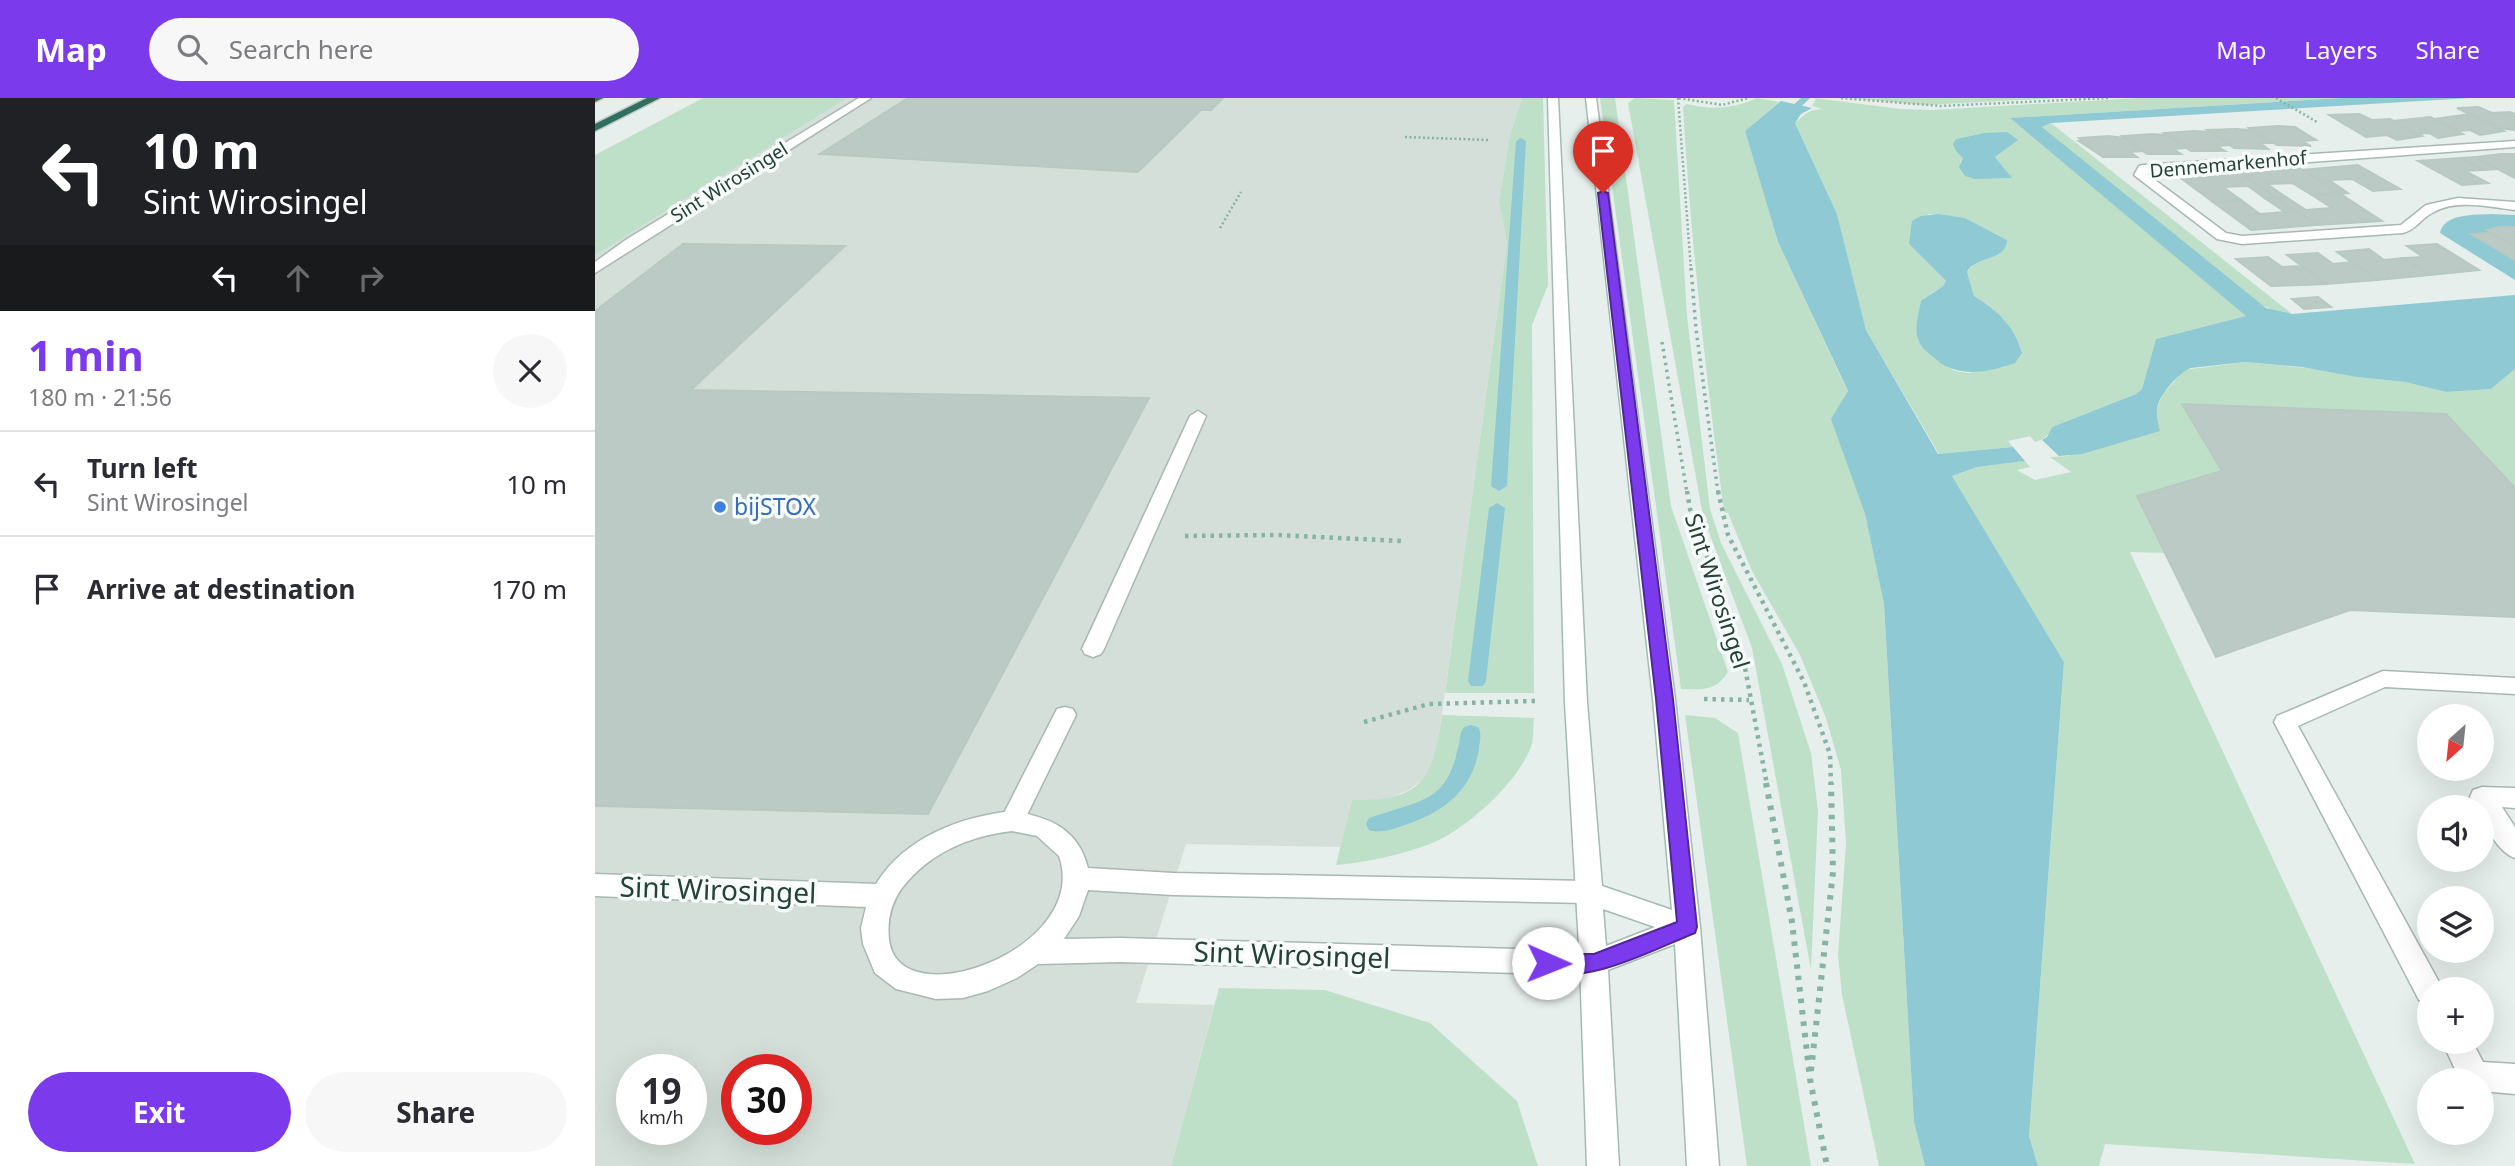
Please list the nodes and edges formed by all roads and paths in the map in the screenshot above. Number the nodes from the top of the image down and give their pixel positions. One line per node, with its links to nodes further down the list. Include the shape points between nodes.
1 (655, 98): 11 (highway)
2 (866, 98): 18 (street, Sint Wirosingel)
3 (1553, 98): 31 (street)
4 (1591, 98): 33 (street, via 1663,686)
5 (1679, 98): 6 (path, via 1722,105); 38 (path, via 1696,329 1715,480 1728,535 1804,682 1830,754 1833,872)
6 (1748, 98)
7 (1841, 98): 8 (path, via 1932,107)
8 (2108, 98)
9 (2276, 98): 10 (path)
10 (2307, 116)
11 (595, 128)
12 (1405, 137): 13 (path)
13 (1488, 140)
14 (2515, 144): 16 (street, Dennemarkenhof, via 2143,169 2140,175 2222,236 2242,240 2403,229 2431,207 2457,203)
15 (1241, 192): 17 (path)
16 (2515, 206)
17 (1220, 228)
18 (595, 269)
19 (1660, 330): 38 (path, Sint Wirosingel, via 1690,509 1743,657 1792,922)
20 (1198, 416): 21 (street)
21 (1145, 536): 22 (path, via 1276,535); 23 (street)
22 (1401, 541)
23 (1093, 649)
24 (2515, 686): 36 (street, via 2383,679 2285,722)
25 (1065, 715): 27 (street)
26 (2515, 798): 28 (street, via 2482,797)
27 (1012, 821): 29 (street, via 1039,826 1060,838 1073,855); 32 (street, via 953,834 925,850)
28 (2515, 848)
29 (1077, 878): 31 (street); 34 (street, via 1072,903 1056,929)
30 (595, 886): 32 (street, Sint Wirosingel)
31 (1587, 892): 33 (street); 35 (street)
32 (883, 896): 34 (street, via 874,922 875,947 886,968 908,982 936,987 968,984 1002,972)
33 (1687, 927): 35 (street, Sint Wirosingel); 41 (street)
34 (1032, 953): 35 (street, Sint Wirosingel, via 1120,950)
35 (1594, 963): 40 (street)
36 (2422, 977)
37 (2463, 1054): 39 (street, via 2474,1076)
38 (1810, 1079): 42 (path, Sint Wirosingel)
39 (2515, 1079)
40 (1604, 1166)
41 (1703, 1166)
42 (1826, 1166)

